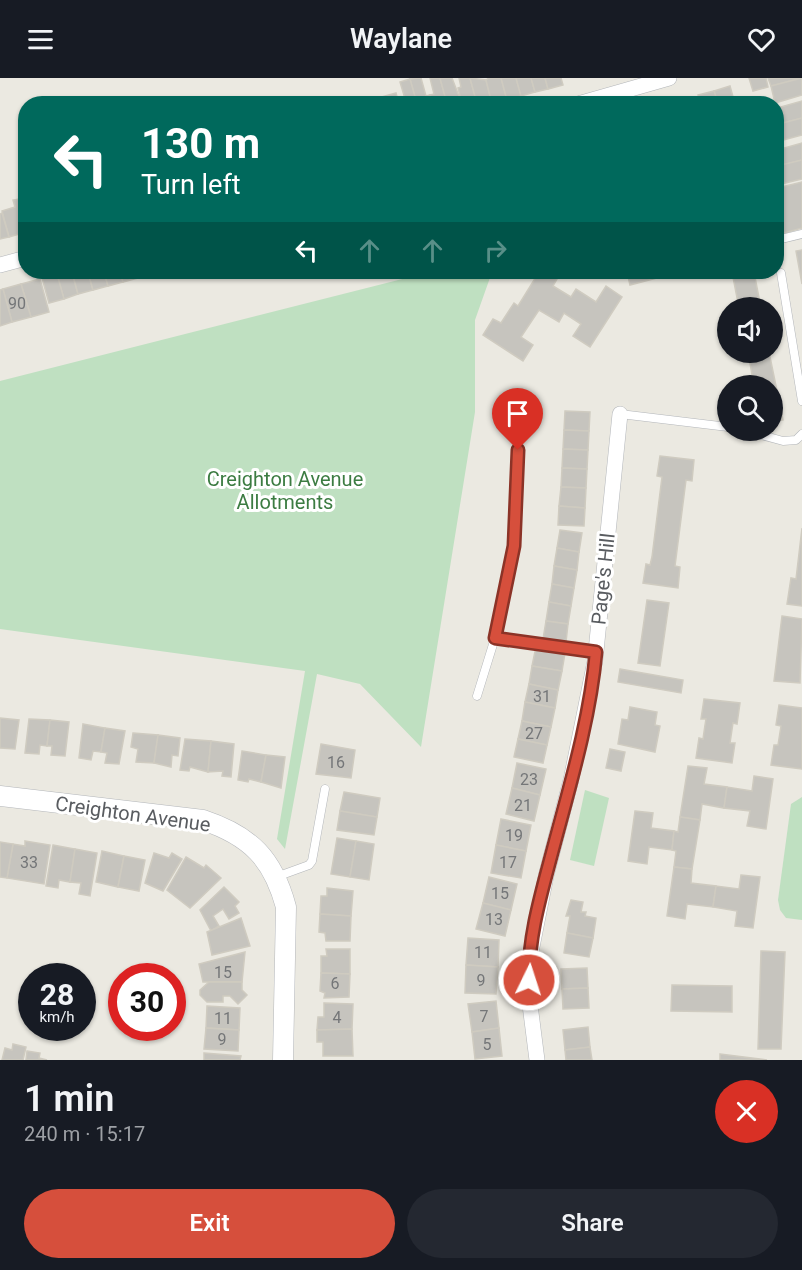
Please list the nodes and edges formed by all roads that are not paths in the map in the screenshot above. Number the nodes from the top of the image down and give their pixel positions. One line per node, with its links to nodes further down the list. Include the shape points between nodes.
1 (669, 78): 2 (street)
2 (606, 96)
3 (802, 234): 4 (lane)
4 (784, 238)
5 (18, 260): 6 (street)
6 (0, 265)
7 (782, 279): 8 (lane)
8 (802, 401)
9 (620, 414): 10 (lane); 15 (street, Page's Hill)
10 (717, 426)
11 (802, 434): 12 (lane, via 796,440)
12 (783, 441)
13 (518, 450): 14 (lane, via 514,546)
14 (495, 638): 15 (lane); 16 (lane)
15 (596, 652): 21 (street, Page's Hill, via 529,962)
16 (477, 696)
17 (325, 789): 19 (lane, via 312,861)
18 (0, 796): 19 (street, Creighton Avenue, via 203,820 227,828 250,843)
19 (276, 877): 20 (street, Creighton Avenue, via 287,924)
20 (283, 1060)
21 (537, 1060)

